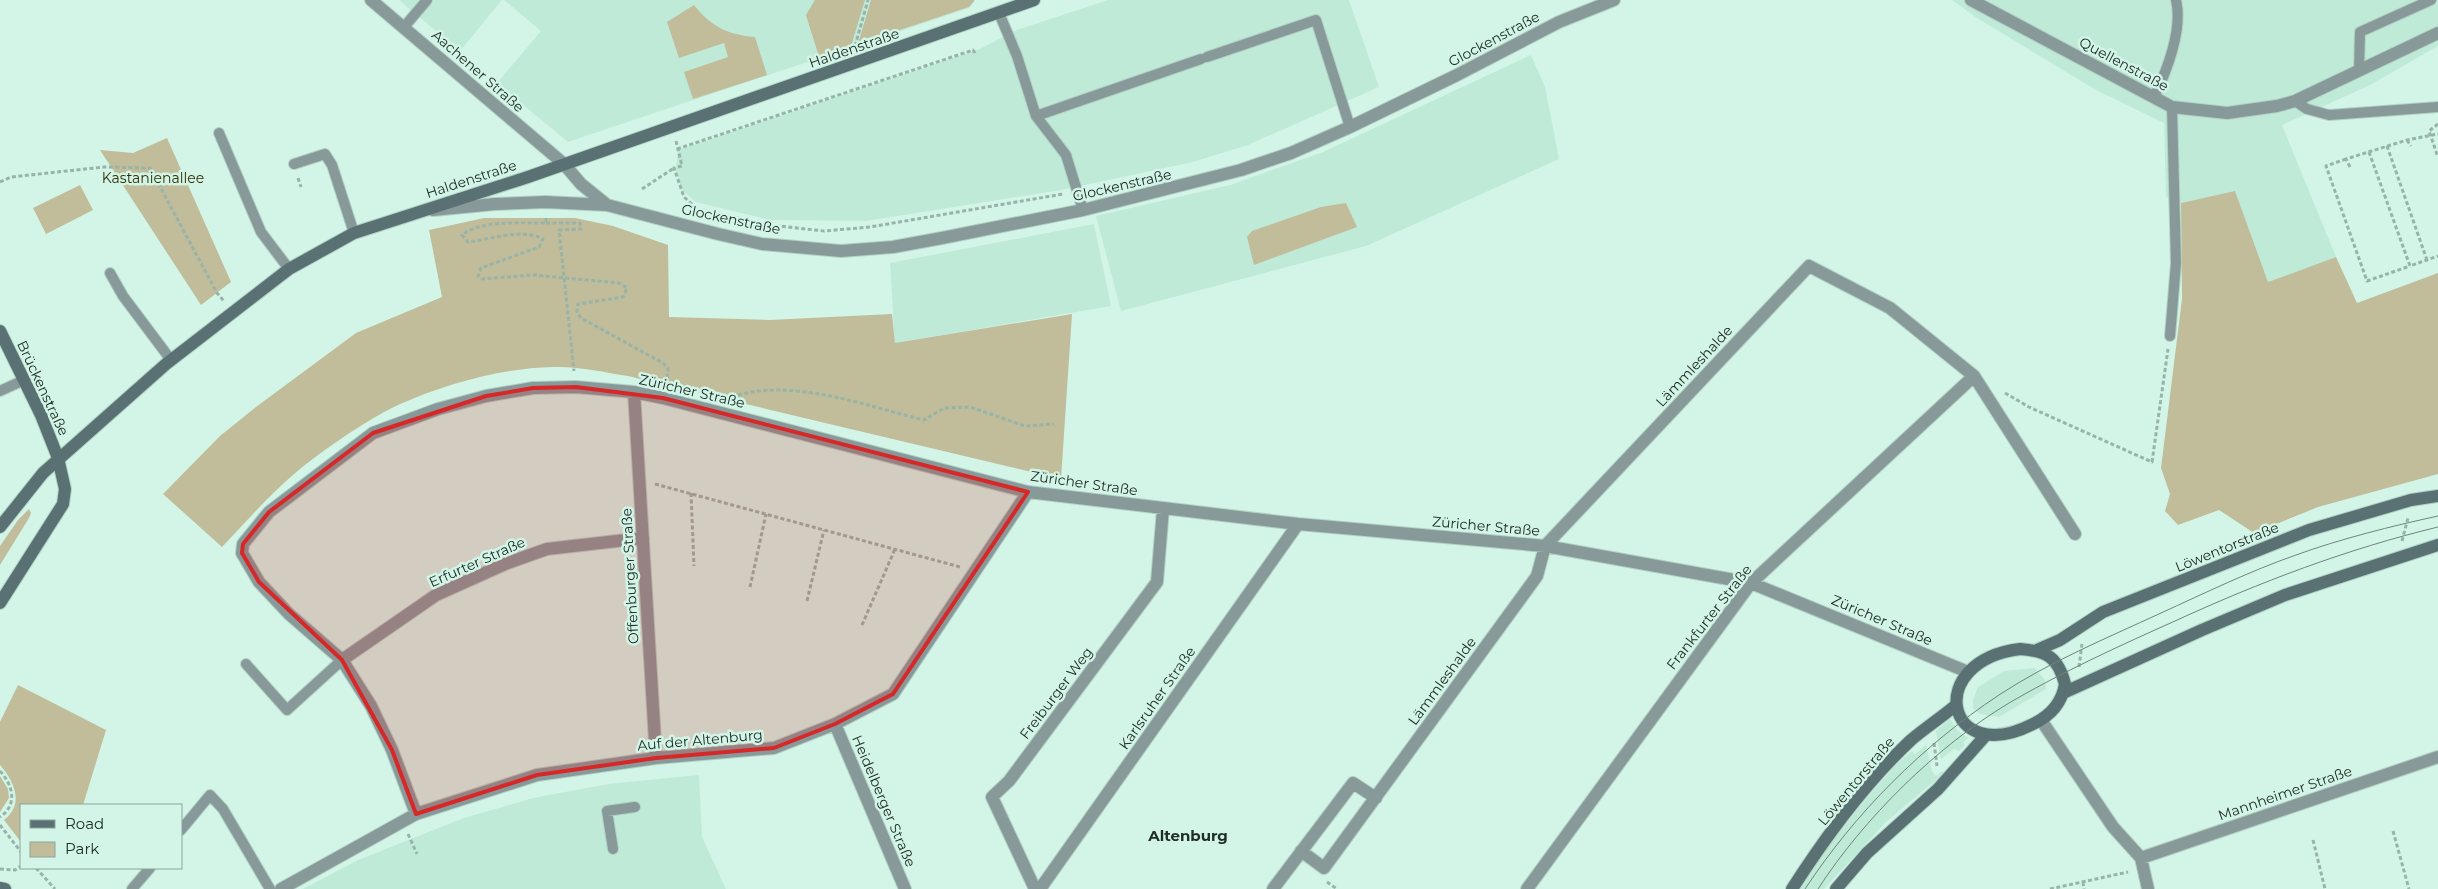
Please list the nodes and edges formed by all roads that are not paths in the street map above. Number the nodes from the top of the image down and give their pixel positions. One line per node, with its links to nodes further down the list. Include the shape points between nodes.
1 (371, 0): 9 (street, Aachener Straße)
2 (426, 0): 9 (lane)
3 (1034, 0): 8 (main road, Haldenstraße)
4 (1614, 0): 17 (street, Glockenstraße, via 1559,22)
5 (1971, 0): 12 (street, Quellenstraße)
6 (2176, 0): 12 (lane, via 2180,14 2166,73)
7 (2431, 0): 11 (lane, via 2360,32)
8 (999, 13): 16 (lane); 20 (main road, Haldenstraße)
9 (404, 27): 20 (street, Aachener Straße)
10 (2438, 33): 11 (street, Quellenstraße)
11 (2359, 71): 13 (street, Quellenstraße)
12 (2154, 97): 14 (street, Quellenstraße)
13 (2295, 101): 14 (street, Quellenstraße, via 2227,113); 15 (lane, via 2307,109 2330,115)
14 (2172, 107): 28 (lane, via 2176,263)
15 (2438, 107)
16 (1036, 116): 17 (lane, via 1316,20); 23 (lane, via 1066,155)
17 (1350, 127): 23 (street, Glockenstraße, via 1291,153 1241,170)
18 (219, 133): 25 (lane, via 261,232)
19 (294, 164): 24 (lane, via 325,154 332,165)
20 (564, 164): 21 (street, Glockenstraße, via 580,184); 22 (main road, Haldenstraße)
21 (607, 205): 22 (street, Glockenstraße, via 545,202); 23 (street, Glockenstraße, via 754,242 840,251 893,247)
22 (424, 210): 24 (main road, Haldenstraße)
23 (1083, 210)
24 (354, 232): 25 (main road, Haldenstraße)
25 (289, 269): 29 (main road, Haldenstraße)
26 (110, 273): 29 (lane, via 123,296)
27 (0, 331): 31 (main road, Brückenstraße)
28 (2170, 336)
29 (171, 360): 34 (main road, Haldenstraße)
30 (1974, 376): 40 (street, Lämmleshalde); 43 (street, Lämmleshalde, via 1890,308 1809,266); 44 (street, Frankfurter Straße)
31 (24, 380): 32 (lane); 34 (main road, Brückenstraße)
32 (0, 391)
33 (634, 392): 35 (street, Züricher Straße); 41 (street, Offenburger Straße); 47 (street, Züricher Straße, via 576,387 533,388 438,409 373,434 269,512 243,544 242,553 259,582 289,614)
34 (58, 458): 39 (main road, Haldenstraße); 45 (main road, Brückenstraße, via 65,489 63,504)
35 (1028, 492): 37 (street, Züricher Straße); 53 (street, Auf der Altenburg, via 893,694)
36 (2438, 496): 46 (main road, Löwentorstraße, via 2411,500 2309,530 2103,612 2060,640)
37 (1163, 509): 38 (street, Züricher Straße); 71 (street, Freiburger Weg, via 1157,582 1009,781 992,797)
38 (1298, 524): 43 (street, Züricher Straße); 72 (street, Karlsruher Straße)
39 (0, 526)
40 (2075, 534)
41 (643, 538): 47 (street, Erfurter Straße, via 547,549 505,564 436,595); 56 (street, Offenburger Straße)
42 (2438, 545): 50 (main road, via 2285,595)
43 (1545, 546): 44 (street, Züricher Straße); 57 (street, Lämmleshalde, via 1537,576)
44 (1751, 582): 49 (street, Züricher Straße); 74 (street, Frankfurter Straße)
45 (0, 603)
46 (2037, 650): 49 (main road, Löwentorstraße, via 2004,651); 50 (main road, via 2057,663 2065,684)
47 (342, 660): 48 (lane, via 288,710); 59 (street, via 392,750)
48 (246, 664)
49 (1968, 672): 51 (main road, via 1959,686)
50 (2064, 693): 52 (main road)
51 (1956, 705): 54 (main road, via 1962,721 1971,730); 75 (main road, Löwentorstraße, via 1912,740 1885,767 1837,825)
52 (2041, 720): 54 (main road, via 2001,736); 63 (street, via 2113,827)
53 (835, 724): 56 (street, Auf der Altenburg, via 774,748); 70 (street, Heidelberger Straße)
54 (1986, 735): 76 (main road, via 1938,789 1866,853)
55 (2438, 757): 63 (street, Mannheimer Straße)
56 (656, 758): 59 (street, Auf der Altenburg, via 537,776)
57 (1376, 798): 62 (street, via 1353,783); 62 (street, Lämmleshalde, via 1324,868)
58 (635, 807): 61 (lane, via 607,811)
59 (416, 814): 69 (street, Auf der Altenburg)
60 (182, 829): 68 (lane, via 210,795 222,809)
61 (613, 849)
62 (1301, 852): 73 (street)
63 (2142, 863): 77 (street)
64 (149, 869): 67 (lane)
65 (0, 888): 66 (main road)
66 (5, 889)
67 (132, 889)
68 (270, 889)
69 (281, 889)
70 (905, 889)
71 (1035, 889)
72 (1040, 889)
73 (1273, 889)
74 (1527, 889)
75 (1792, 889)
76 (1836, 889)
77 (2148, 889)

